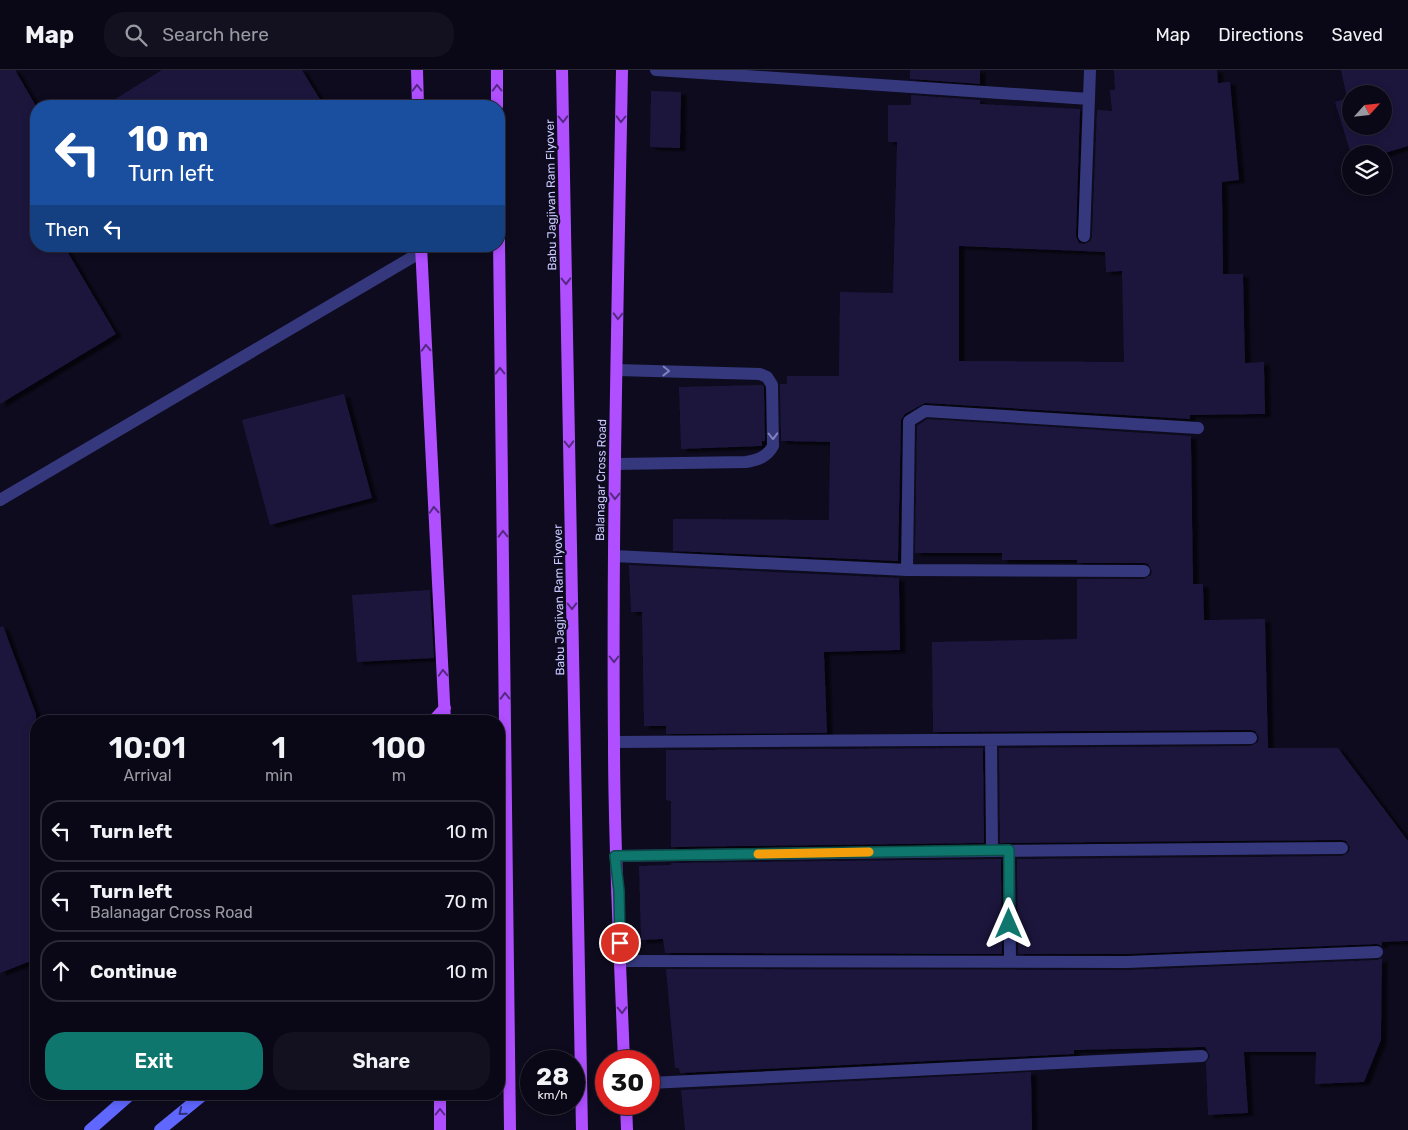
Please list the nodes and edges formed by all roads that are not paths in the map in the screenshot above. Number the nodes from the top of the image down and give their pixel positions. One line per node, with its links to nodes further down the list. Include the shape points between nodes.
1 (417, 70): 8 (main road, one-way to 1)
2 (496, 70): 9 (main road, one-way to 2)
3 (562, 70): 47 (main road, Babu Jagjivan Ram Flyover, one-way to 47)
4 (622, 70): 14 (main road, Balanagar Cross Road, one-way to 14)
5 (656, 70): 7 (street)
6 (1090, 70): 7 (street)
7 (1089, 99): 10 (street)
8 (418, 100)
9 (497, 100)
10 (1084, 236)
11 (416, 252): 17 (street)
12 (421, 252): 21 (main road, one-way to 12)
13 (499, 252): 24 (main road, one-way to 13)
14 (617, 370): 16 (main road, Balanagar Cross Road); 16 (street, one-way to 16, via 760,374 767,377 772,385 773,446 759,460 746,462)
15 (1198, 428): 19 (street, via 925,411 909,421)
16 (615, 464): 18 (main road, Balanagar Cross Road, one-way to 18)
17 (0, 500)
18 (614, 556): 19 (street); 28 (main road, Balanagar Cross Road, one-way to 28)
19 (907, 570): 20 (street)
20 (1144, 571)
21 (445, 708): 22 (main road); 23 (main road)
22 (439, 715)
23 (445, 715)
24 (505, 715)
25 (505, 725): 46 (main road, one-way to 25)
26 (1251, 738): 27 (street)
27 (991, 740): 28 (street); 31 (street)
28 (614, 742): 32 (main road, Balanagar Cross Road)
29 (1342, 848): 30 (street)
30 (1009, 850): 31 (street); 35 (street)
31 (992, 851): 32 (street)
32 (615, 856): 34 (main road, Balanagar Cross Road)
33 (1377, 952): 35 (street, via 1127,962)
34 (620, 961): 35 (street); 36 (main road, Balanagar Cross Road, one-way to 36)
35 (1010, 961)
36 (624, 1050)
37 (1202, 1056): 38 (street)
38 (660, 1082)
39 (124, 1100): 43 (main road)
40 (197, 1100): 44 (main road, one-way to 44)
41 (440, 1100): 45 (main road, one-way to 41)
42 (626, 1115): 48 (main road)
43 (90, 1130)
44 (160, 1130)
45 (440, 1130)
46 (510, 1130)
47 (582, 1130)
48 (627, 1130)

